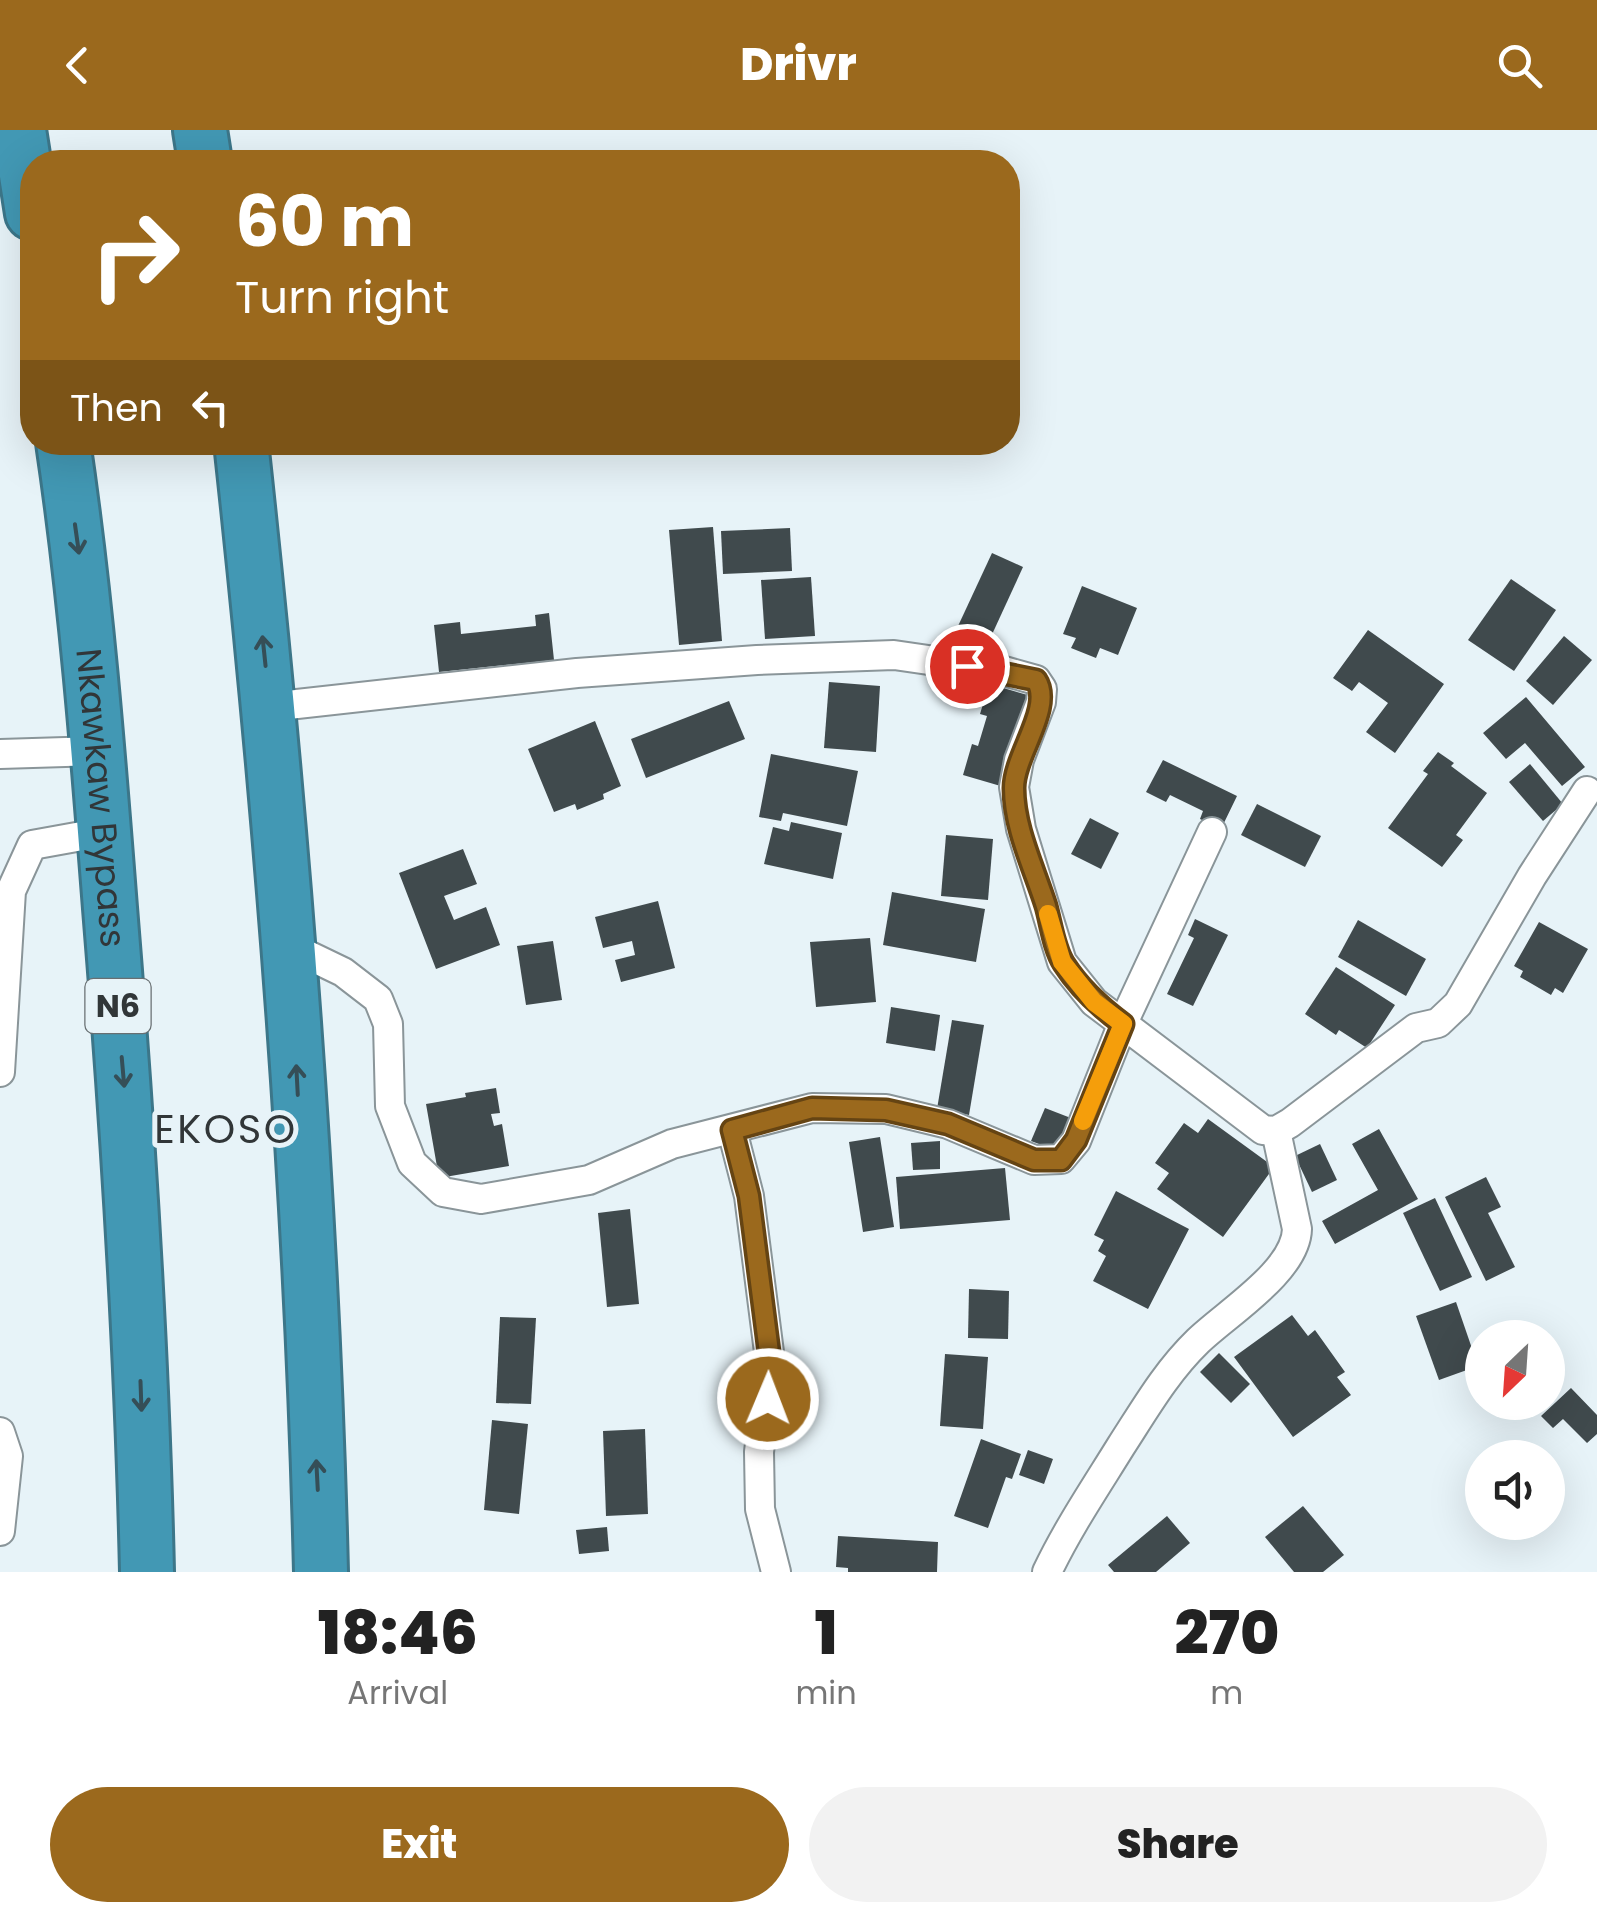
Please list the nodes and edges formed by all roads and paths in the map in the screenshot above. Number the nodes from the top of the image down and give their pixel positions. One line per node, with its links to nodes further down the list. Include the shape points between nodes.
1 (65, 455): 4 (highway, Nkawkaw Bypass / N6, one-way to 4)
2 (242, 455): 3 (highway, one-way to 2)
3 (270, 707): 9 (highway); 10 (street, via 776,659 894,655 1036,680 1042,702 1014,787 1020,829 1062,962 1094,1002)
4 (98, 752): 5 (street); 7 (highway, Nkawkaw Bypass / N6)
5 (0, 754)
6 (1588, 791): 13 (street, via 1458,1004)
7 (104, 832): 11 (street, via 32,845 12,891); 16 (highway, Nkawkaw Bypass / N6, one-way to 16, via 128,1127)
8 (1212, 832): 10 (street)
9 (289, 946): 12 (street, via 343,972 378,1000 388,1024 390,1106 412,1163 443,1192 481,1199 589,1180 672,1144); 17 (highway, one-way to 9)
10 (1123, 1024): 12 (street, via 1076,1140 1061,1160 1034,1160 948,1124 886,1110 812,1108); 13 (street, via 1264,1130)
11 (0, 1072)
12 (732, 1130): 18 (street, via 749,1196 770,1360 760,1508)
13 (1276, 1130): 19 (street, via 1298,1229 1290,1254 1174,1366)
14 (0, 1432): 15 (street, via 8,1456)
15 (0, 1531)
16 (147, 1572)
17 (321, 1572)
18 (776, 1572)
19 (1047, 1572)

